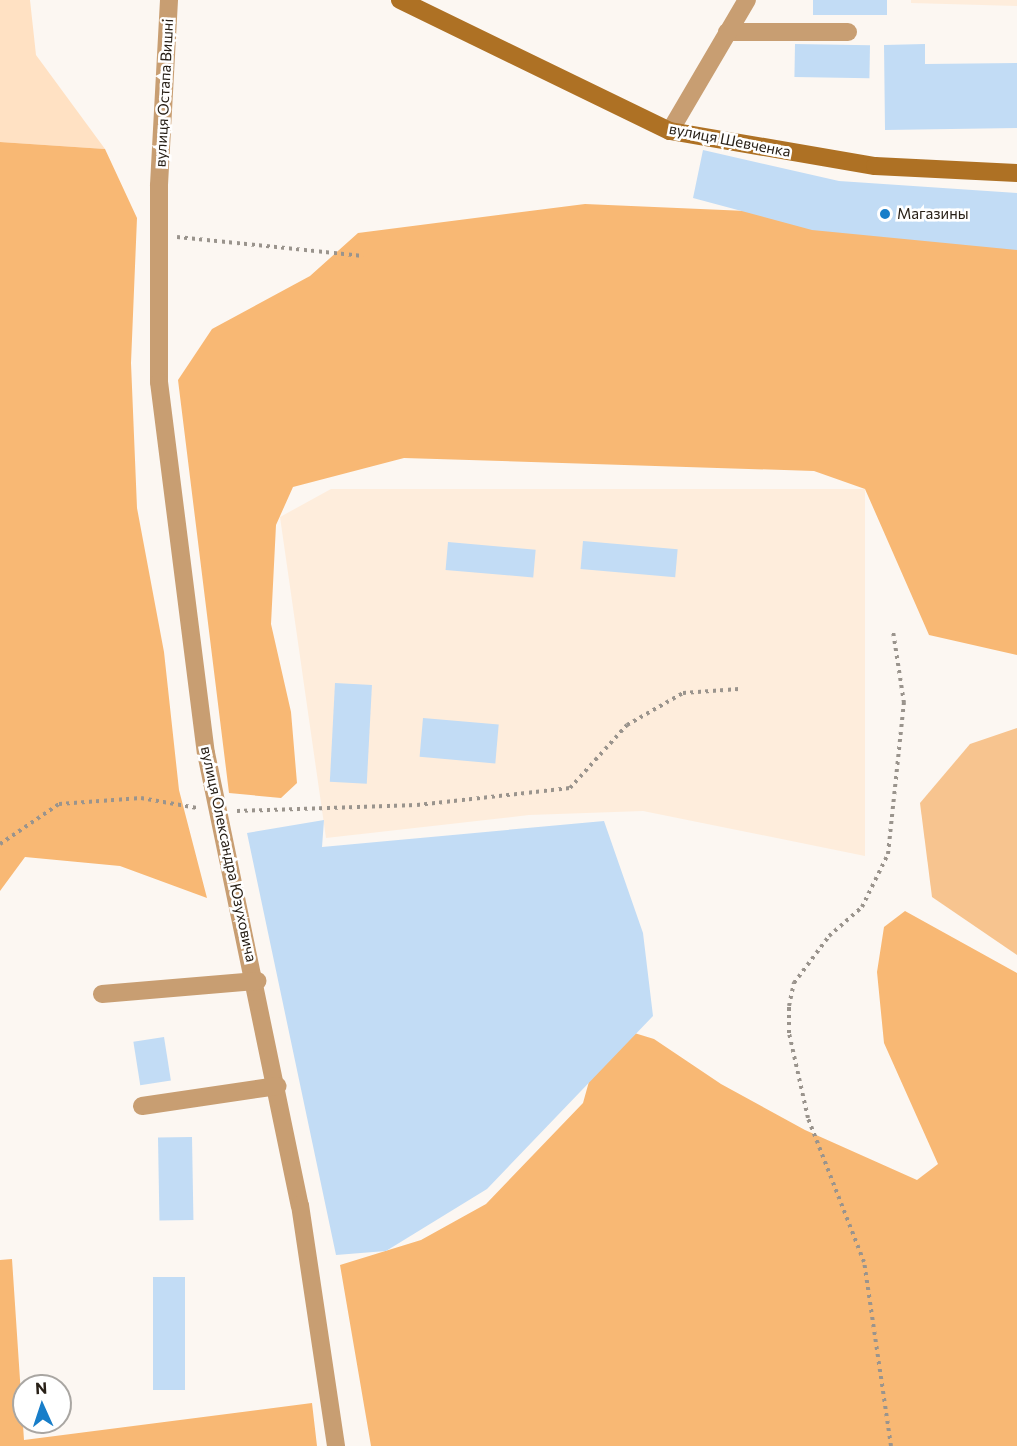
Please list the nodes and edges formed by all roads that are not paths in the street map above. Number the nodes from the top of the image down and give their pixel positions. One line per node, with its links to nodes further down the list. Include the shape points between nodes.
1 (170, 0): 8 (street, вулиця Остапа Вишні)
2 (400, 0): 6 (street, вулиця Шевченка)
3 (747, 0): 4 (street)
4 (728, 32): 5 (street); 6 (street)
5 (849, 32)
6 (670, 131): 7 (street, вулиця Шевченка, via 875,166)
7 (1017, 173)
8 (159, 186): 9 (street, вулиця Олександра Юзуховича, via 159,382 217,812)
9 (257, 981): 10 (street); 11 (street, вулиця Олександра Юзуховича)
10 (102, 994)
11 (278, 1086): 12 (street); 13 (street, вулиця Олександра Юзуховича)
12 (142, 1106)
13 (336, 1446)

